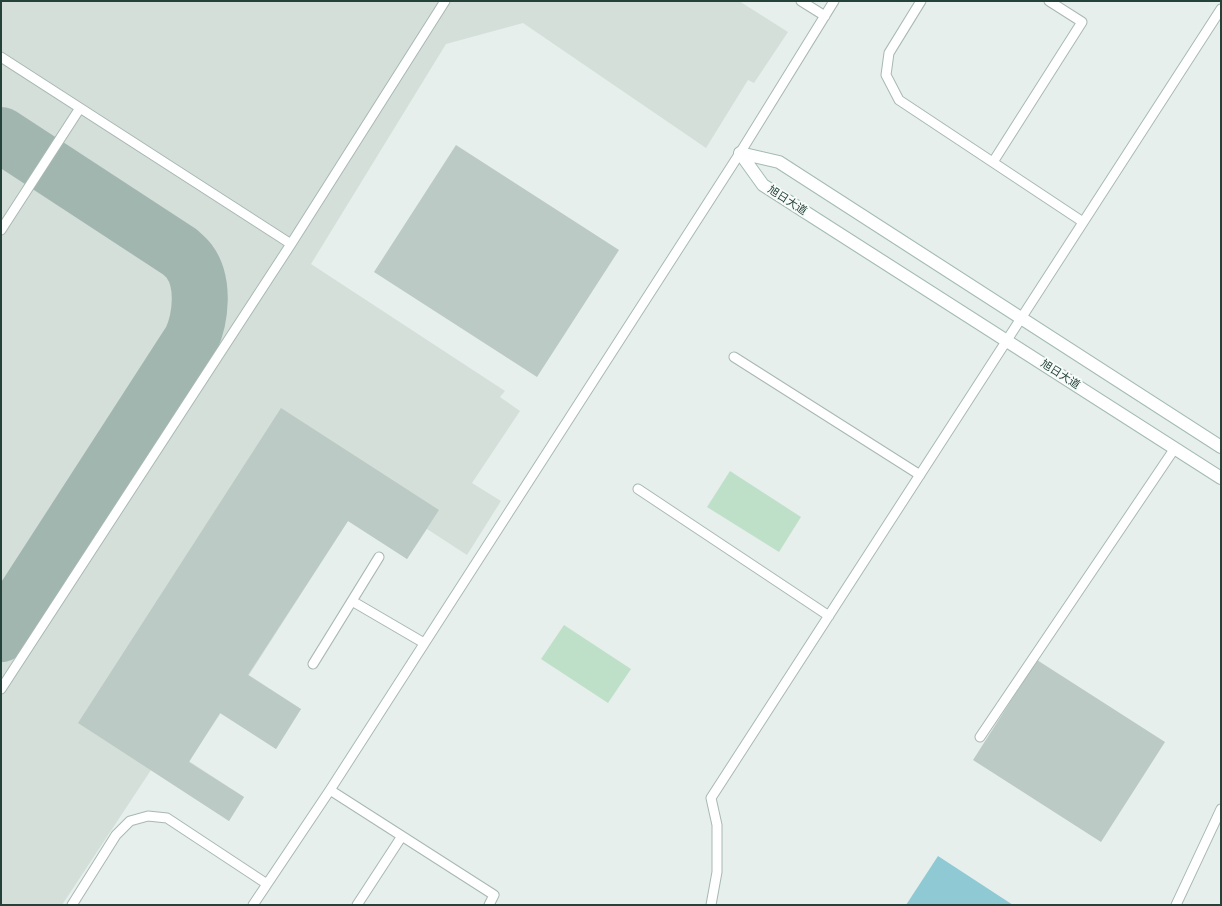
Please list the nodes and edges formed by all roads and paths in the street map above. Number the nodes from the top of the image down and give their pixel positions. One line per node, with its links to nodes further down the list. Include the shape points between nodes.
1 (445, 1): 14 (lane)
2 (801, 1): 7 (lane)
3 (834, 1): 7 (lane)
4 (921, 1): 11 (lane, via 889,53 886,75 899,100)
5 (1049, 1): 11 (lane, via 1082,22)
6 (1221, 9): 12 (lane)
7 (825, 16): 10 (lane)
8 (1, 57): 9 (lane)
9 (80, 108): 13 (lane); 14 (lane)
10 (740, 153): 15 (main road, via 779,162); 16 (main road, 旭日大道, via 763,185); 26 (lane)
11 (993, 162): 12 (lane)
12 (1083, 222): 15 (lane)
13 (1, 230)
14 (291, 244): 28 (lane)
15 (1021, 318): 16 (lane); 18 (main road)
16 (1007, 341): 19 (main road, 旭日大道); 20 (lane)
17 (734, 357): 20 (lane)
18 (1221, 447)
19 (1175, 448): 21 (main road, 旭日大道); 29 (lane)
20 (920, 475): 25 (lane)
21 (1221, 478)
22 (638, 489): 25 (lane)
23 (379, 557): 24 (lane)
24 (352, 600): 26 (lane); 27 (lane)
25 (829, 616): 38 (lane, via 711,798 717,825 717,872)
26 (424, 643): 30 (lane)
27 (313, 664)
28 (1, 689)
29 (980, 737)
30 (330, 790): 32 (lane); 33 (lane)
31 (1221, 809): 39 (lane)
32 (402, 836): 36 (lane); 37 (lane, via 494,896)
33 (267, 884): 34 (lane, via 167,818 148,816 130,822 116,835); 35 (lane)
34 (72, 905)
35 (253, 905)
36 (358, 905)
37 (489, 905)
38 (711, 905)
39 (1176, 905)

